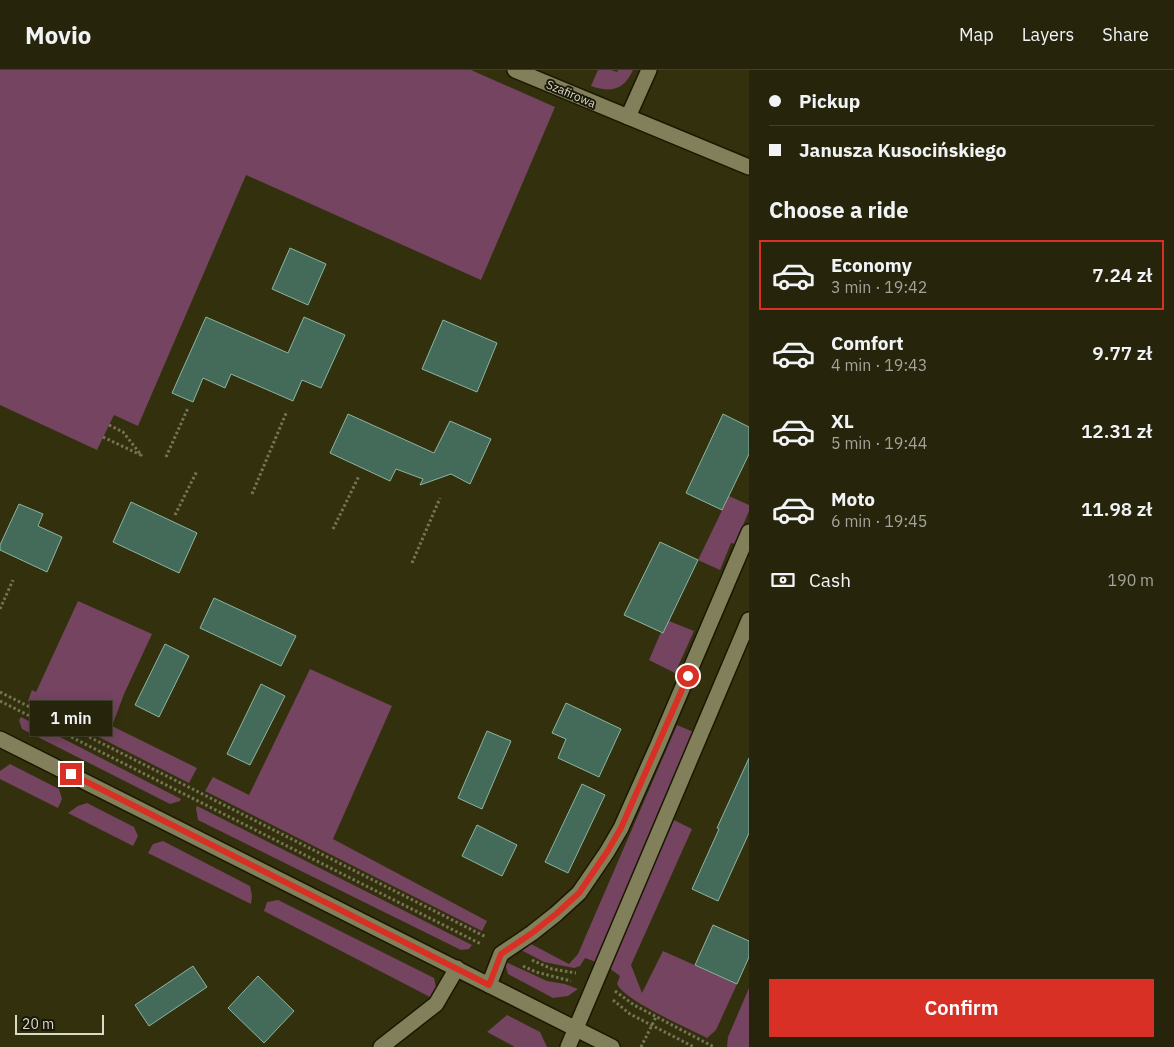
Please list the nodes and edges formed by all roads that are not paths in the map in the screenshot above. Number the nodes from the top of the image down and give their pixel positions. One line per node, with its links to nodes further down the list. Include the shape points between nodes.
1 (515, 70): 3 (street, Szafirowa)
2 (649, 70): 3 (street)
3 (628, 117): 4 (street, Szafirowa)
4 (749, 167)
5 (749, 532): 9 (street, via 621,828 579,893 505,952)
6 (749, 620): 10 (street)
7 (0, 739): 8 (street)
8 (457, 968): 9 (street); 11 (street, via 436,1004)
9 (489, 985): 10 (street)
10 (575, 1028): 12 (street); 13 (street)
11 (381, 1047)
12 (568, 1047)
13 (612, 1047)

